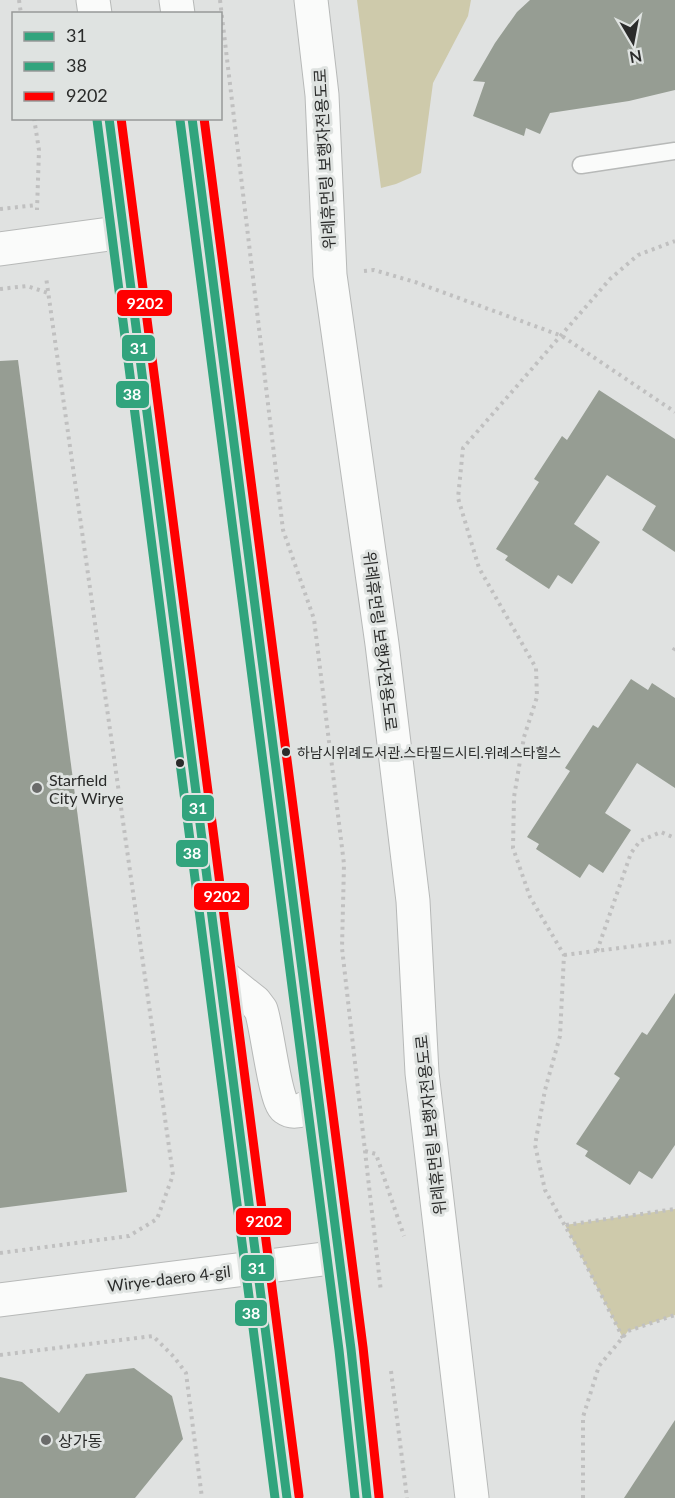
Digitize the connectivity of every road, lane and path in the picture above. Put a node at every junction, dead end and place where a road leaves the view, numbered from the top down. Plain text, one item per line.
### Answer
1 (311, 0) edge
2 (222, 17) edge
3 (34, 120) edge
4 (109, 120) edge
5 (192, 120) edge
6 (675, 151) edge
7 (581, 165) dead end
8 (37, 205) junction
9 (0, 210) edge
10 (37, 217) dead end
11 (124, 232) junction
12 (675, 241) edge
13 (0, 249) edge
14 (330, 275) junction
15 (46, 276) dead end
16 (0, 290) edge
17 (48, 292) junction
18 (562, 336) junction
19 (675, 412) edge
20 (675, 648) edge
21 (675, 652) edge
22 (675, 838) edge
23 (675, 941) edge
24 (597, 951) junction
25 (564, 955) junction
26 (220, 974) junction
27 (318, 1100) junction
28 (365, 1151) junction
29 (675, 1209) edge
30 (565, 1226) junction
31 (443, 1248) junction
32 (0, 1253) edge
33 (339, 1257) junction
34 (257, 1267) junction
35 (382, 1296) dead end
36 (0, 1300) edge
37 (675, 1315) edge
38 (622, 1338) junction
39 (0, 1354) edge
40 (391, 1368) dead end
41 (202, 1498) edge
42 (287, 1498) edge
43 (367, 1498) edge
44 (407, 1498) edge
45 (472, 1498) edge
46 (583, 1498) edge

1 - 14 main road, 위례휴먼링 보행자전용도로
2 - 28 path
3 - 8 path
4 - 11 main road
5 - 27 main road
6 - 7 lane
8 - 9 path
8 - 10 path
11 - 13 main road
11 - 26 main road
12 - 18 path
14 - 18 path
14 - 31 main road, 위례휴먼링 보행자전용도로
15 - 17 path
16 - 17 path
17 - 32 path
18 - 19 path
18 - 25 path
20 - 21 path
22 - 24 path
23 - 24 path
24 - 25 path
25 - 30 path
26 - 27 main road
26 - 34 main road
27 - 33 main road
28 - 31 path
28 - 35 path
29 - 30 path
30 - 38 path
31 - 45 main road, 위례휴먼링 보행자전용도로
33 - 34 main road, Wirye-daero 4-gil
33 - 43 main road
34 - 36 main road, Wirye-daero 4-gil
34 - 42 main road
37 - 38 path
38 - 46 path
39 - 41 path
40 - 44 path

